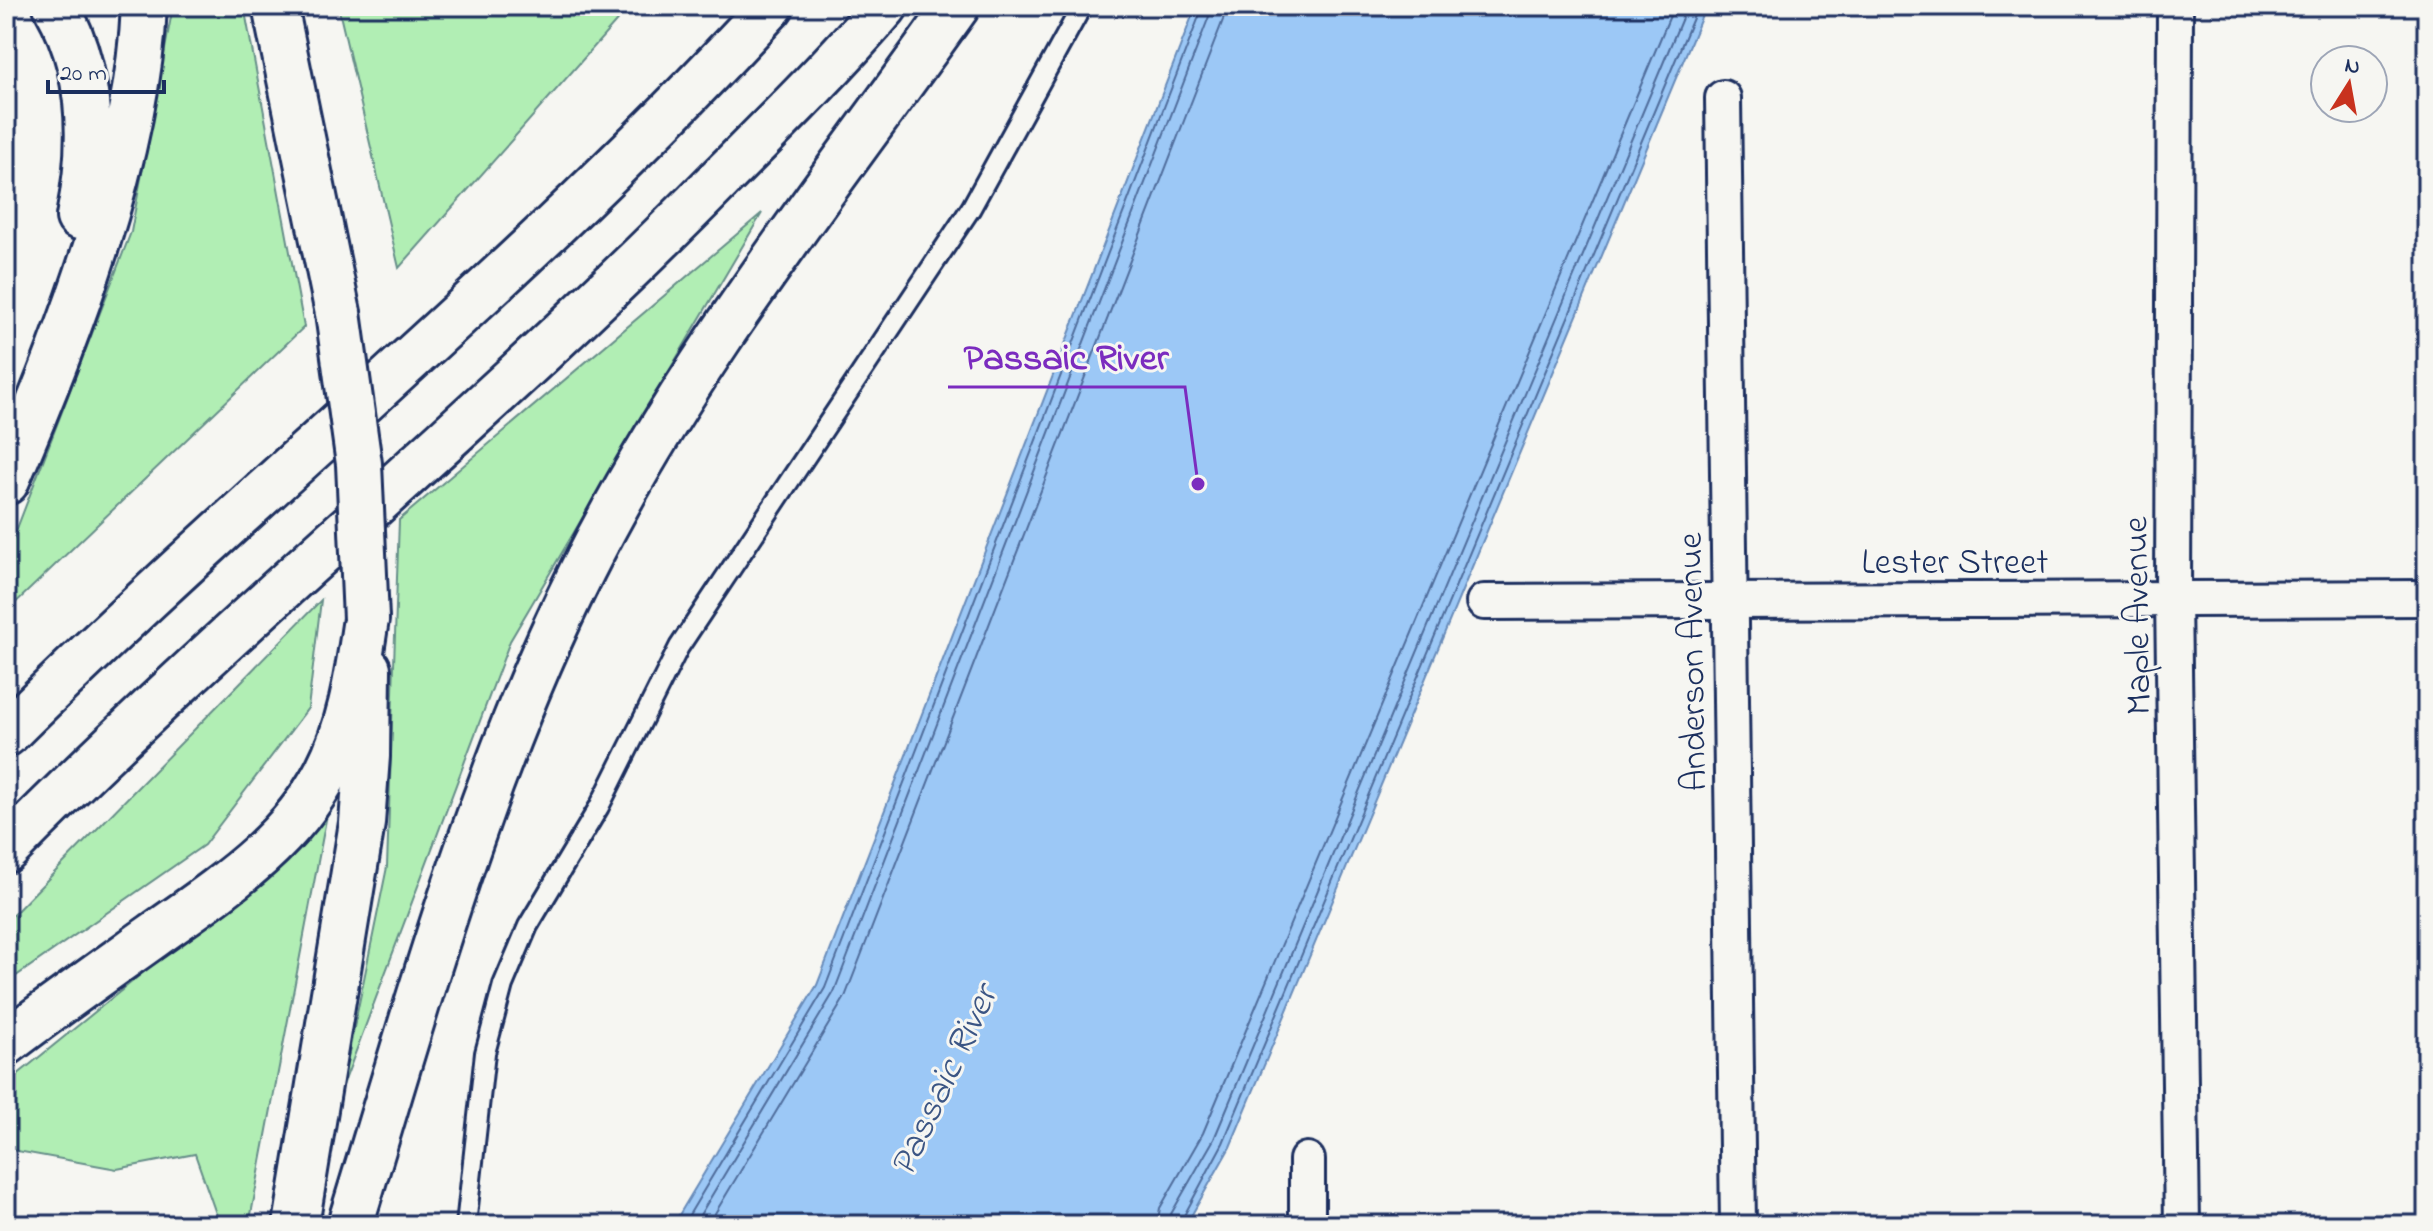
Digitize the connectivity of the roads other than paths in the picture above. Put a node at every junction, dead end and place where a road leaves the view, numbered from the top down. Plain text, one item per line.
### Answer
1 (56, 6) edge
2 (144, 6) edge
3 (275, 6) edge
4 (771, 6) edge
5 (885, 6) edge
6 (957, 6) edge
7 (1082, 6) edge
8 (2175, 6) edge
9 (1723, 98) dead end
10 (6, 481) edge
11 (2427, 598) edge
12 (2173, 599) junction
13 (1730, 601) junction
14 (1484, 602) dead end
15 (366, 619) junction
16 (6, 734) edge
17 (6, 850) edge
18 (6, 1043) edge
19 (1307, 1160) dead end
20 (296, 1225) edge
21 (350, 1225) edge
22 (466, 1225) edge
23 (1307, 1225) edge
24 (1738, 1225) edge
25 (2182, 1225) edge

1 - 10 main road
2 - 10 main road
3 - 15 main road, bridge
4 - 16 main road
5 - 17 main road
6 - 21 main road
7 - 22 lane
8 - 12 street, Maple Avenue
9 - 13 street, Anderson Avenue
11 - 12 street, Lester Street
12 - 13 street, Lester Street
12 - 25 street, Maple Avenue
13 - 14 street, Lester Street
13 - 24 street, Anderson Avenue
15 - 18 main road
15 - 20 main road
19 - 23 street

